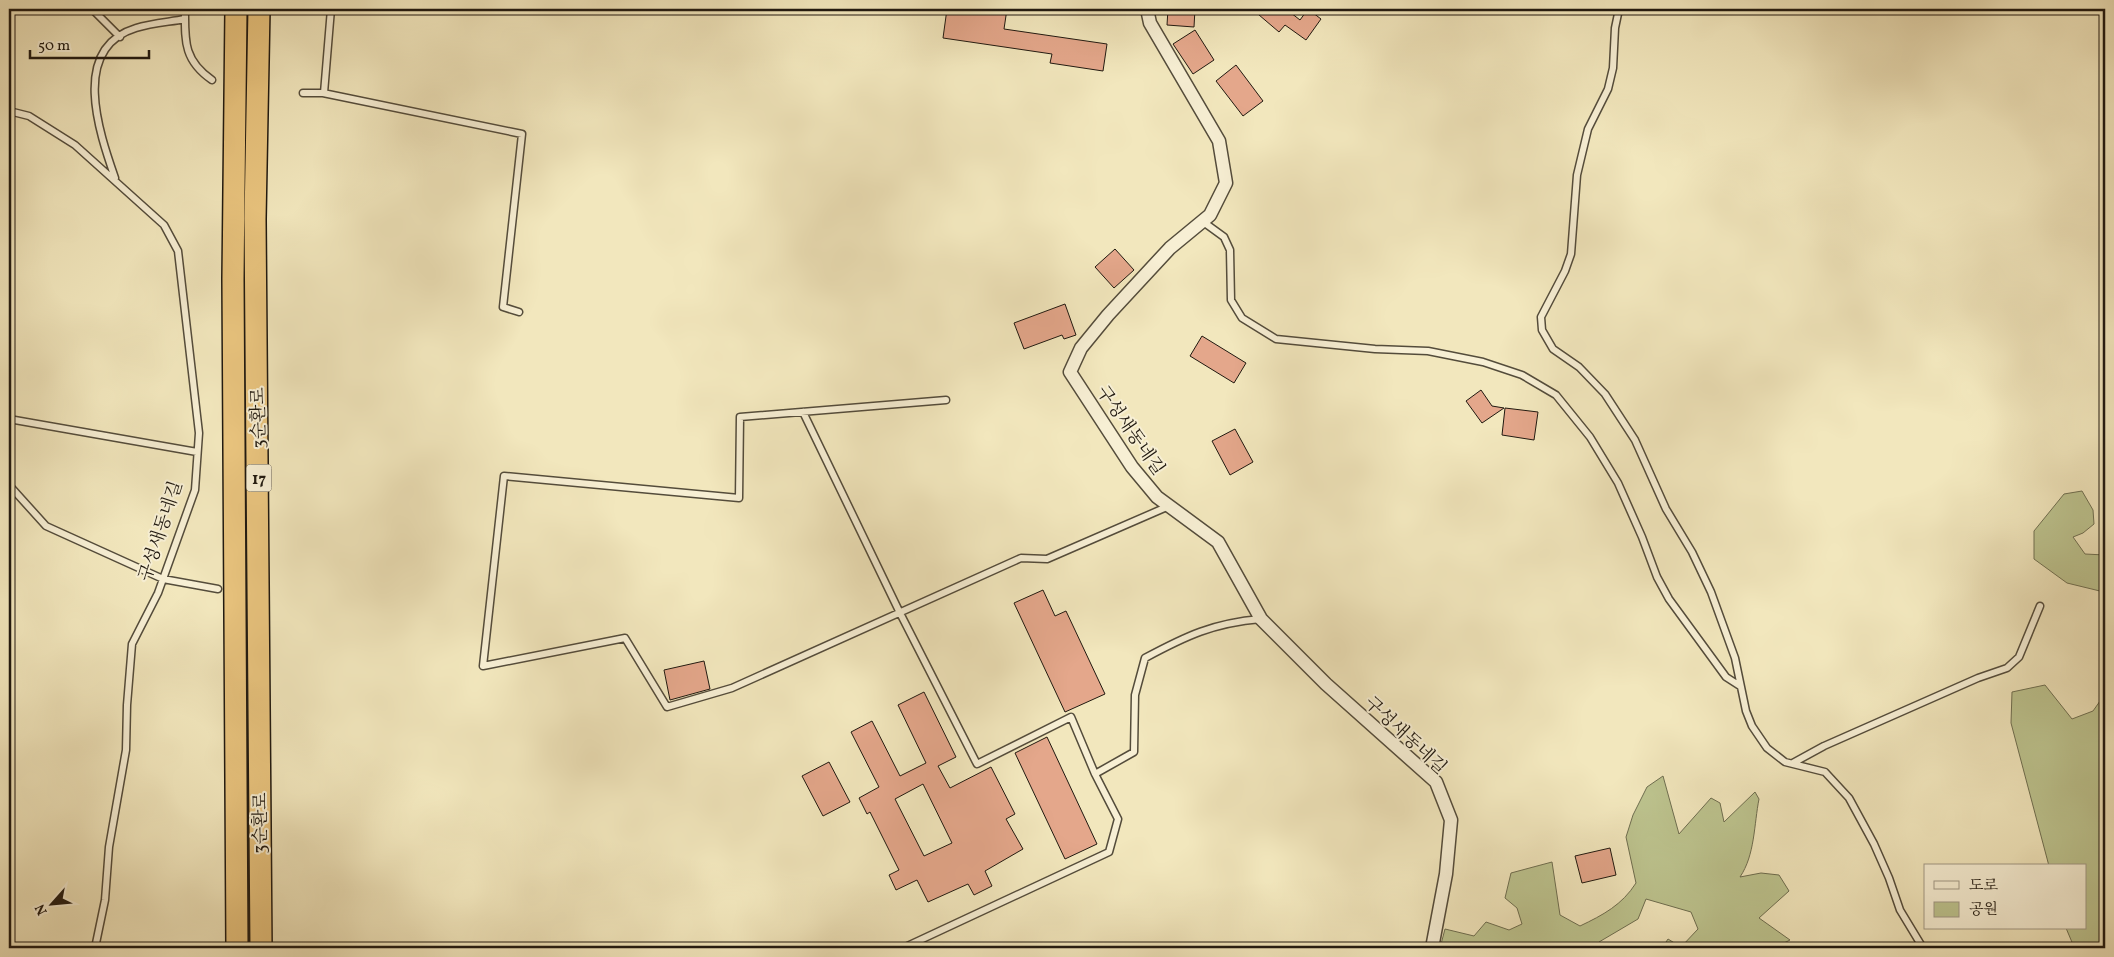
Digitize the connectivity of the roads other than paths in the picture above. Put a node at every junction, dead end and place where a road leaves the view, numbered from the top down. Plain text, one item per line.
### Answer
1 (92, 9) edge
2 (185, 9) edge
3 (236, 9) edge
4 (258, 9) edge
5 (332, 9) edge
6 (1147, 9) edge
7 (1619, 9) edge
8 (185, 19) junction
9 (120, 37) junction
10 (212, 80) dead end
11 (303, 93) dead end
12 (323, 94) junction
13 (9, 111) edge
14 (116, 180) junction
15 (1202, 221) junction
16 (519, 312) dead end
17 (946, 400) dead end
18 (803, 412) junction
19 (9, 419) edge
20 (197, 452) junction
21 (9, 485) edge
22 (1169, 506) junction
23 (163, 579) junction
24 (218, 589) dead end
25 (2040, 606) dead end
26 (900, 613) junction
27 (1261, 619) junction
28 (1740, 686) junction
29 (1793, 763) junction
30 (1095, 774) junction
31 (95, 948) edge
32 (237, 948) edge
33 (261, 948) edge
34 (903, 948) edge
35 (1432, 948) edge
36 (1923, 948) edge

1 - 9 lane
2 - 8 lane
3 - 32 highway, 3순환로 / 17
4 - 33 highway, 3순환로 / 17
5 - 12 lane
6 - 15 street, 구성새동네길
7 - 28 lane
8 - 9 lane
8 - 10 lane
9 - 14 lane
11 - 12 lane
12 - 16 lane
13 - 14 lane, 구성새동네길
14 - 20 lane, 구성새동네길
15 - 22 street, 구성새동네길
15 - 28 lane
17 - 18 lane
18 - 26 lane
18 - 26 lane
19 - 20 lane
20 - 23 lane, 구성새동네길
21 - 23 lane
22 - 26 lane
22 - 27 street, 구성새동네길
23 - 24 lane
23 - 31 lane, 구성새동네길
25 - 29 lane
26 - 30 lane
27 - 30 lane
27 - 35 street, 구성새동네길
28 - 29 lane
29 - 36 lane
30 - 34 lane

